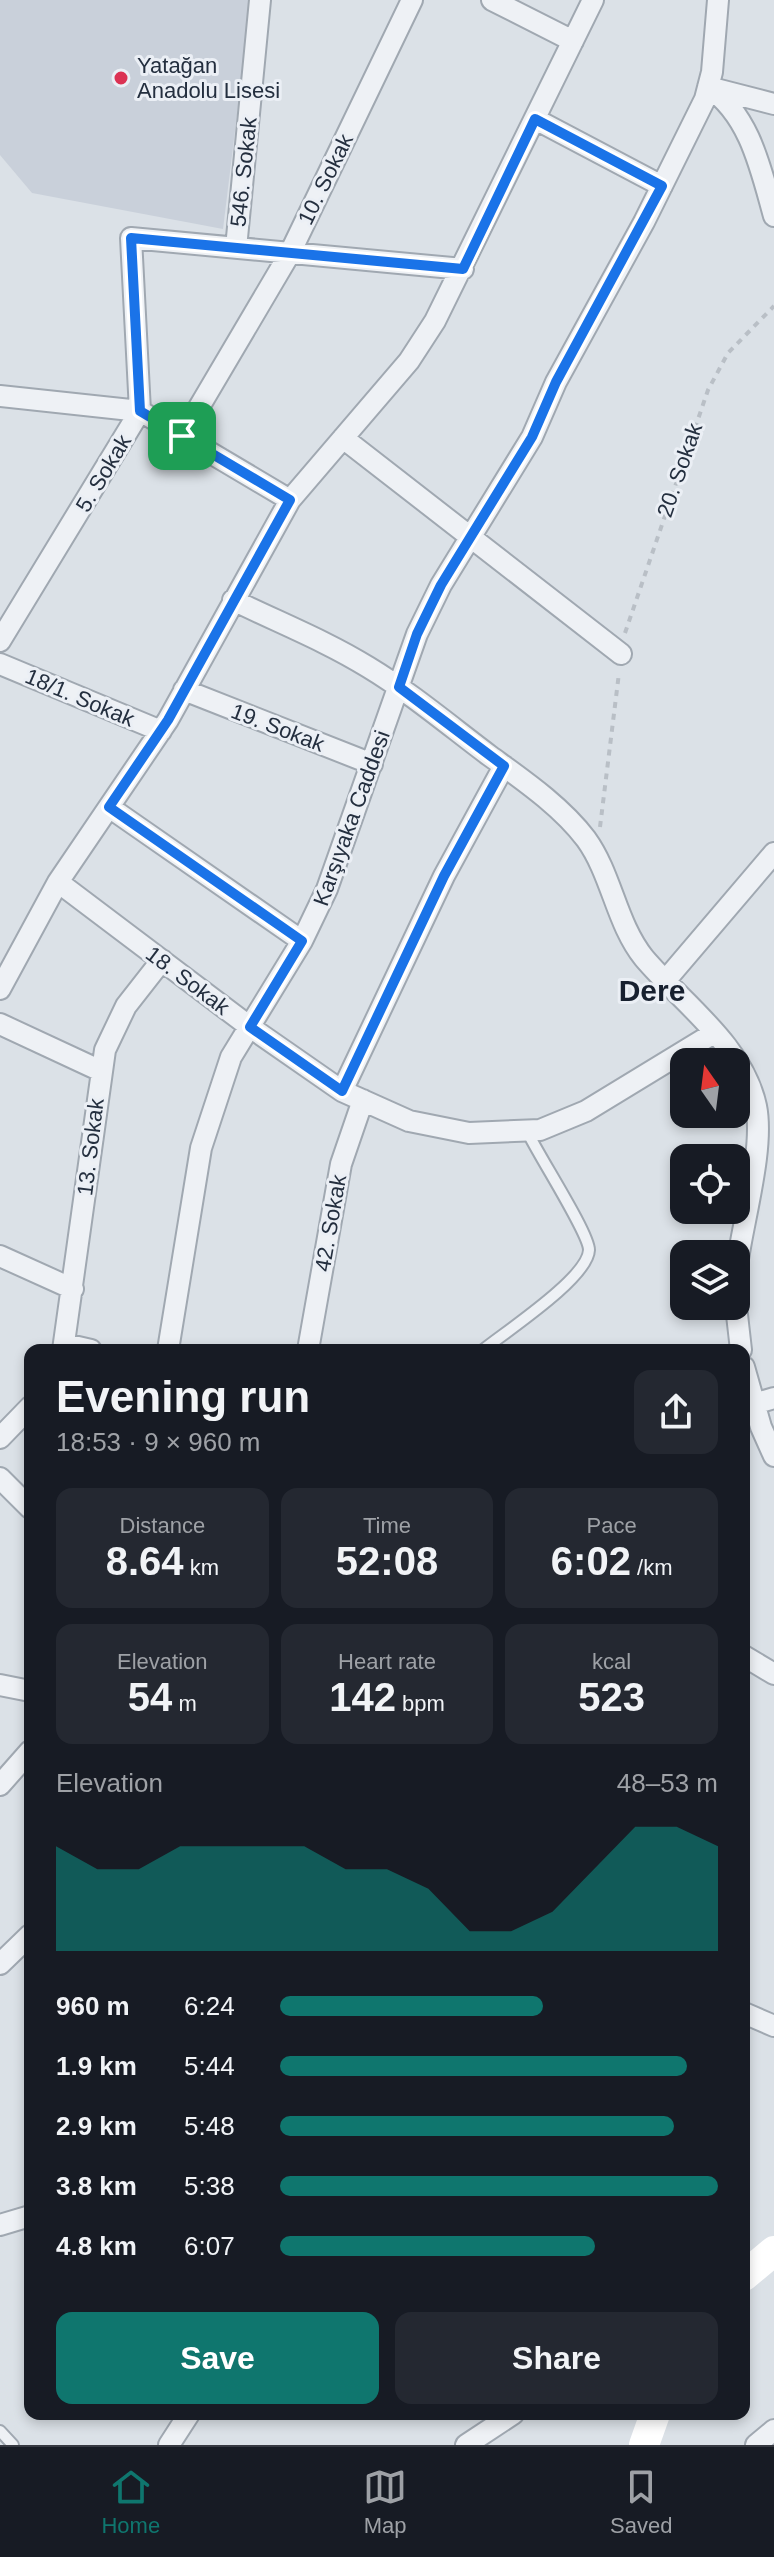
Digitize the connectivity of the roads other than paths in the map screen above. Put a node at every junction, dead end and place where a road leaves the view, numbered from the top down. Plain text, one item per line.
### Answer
1 (260, 0) edge
2 (412, 0) edge
3 (492, 0) edge
4 (593, 0) edge
5 (718, 0) edge
6 (573, 41) junction
7 (708, 87) junction
8 (774, 104) edge
9 (535, 119) junction
10 (662, 186) junction
11 (774, 216) edge
12 (236, 248) junction
13 (290, 253) junction
14 (463, 269) junction
15 (0, 396) edge
16 (140, 411) junction
17 (182, 436) junction
18 (343, 438) junction
19 (290, 500) junction
20 (471, 535) junction
21 (233, 600) junction
22 (0, 641) edge
23 (621, 654) road end
24 (0, 664) edge
25 (399, 687) junction
26 (184, 690) junction
27 (161, 731) junction
28 (372, 764) junction
29 (504, 766) junction
30 (109, 807) junction
31 (774, 853) edge
32 (58, 882) junction
33 (302, 941) junction
34 (162, 960) junction
35 (665, 981) junction
36 (0, 989) edge
37 (0, 1024) edge
38 (250, 1027) junction
39 (714, 1033) junction
40 (101, 1071) junction
41 (342, 1091) junction
42 (363, 1100) junction
43 (765, 1113) edge
44 (527, 1131) junction
45 (742, 1240) edge
46 (0, 1256) edge
47 (73, 1289) junction
48 (738, 1320) edge
49 (64, 1344) edge
50 (169, 1344) edge
51 (309, 1344) edge
52 (490, 1344) edge
53 (740, 1344) edge
54 (750, 1389) edge
55 (774, 1398) edge
56 (754, 1404) junction
57 (24, 1420) edge
58 (0, 1438) edge
59 (774, 1456) edge
60 (0, 1478) edge
61 (24, 1502) edge
62 (750, 1660) edge
63 (774, 1674) edge
64 (0, 1685) edge
65 (24, 1690) edge
66 (24, 1758) edge
67 (0, 1785) edge
68 (24, 1941) edge
69 (0, 1964) edge
70 (750, 2016) edge
71 (774, 2026) edge
72 (24, 2217) edge
73 (1, 2223) edge
74 (774, 2251) edge
75 (750, 2271) edge
76 (185, 2420) edge
77 (504, 2420) edge
78 (653, 2420) edge
79 (774, 2430) edge
80 (0, 2431) edge
81 (13, 2445) edge
82 (169, 2445) edge
83 (466, 2445) edge
84 (644, 2445) edge
85 (756, 2445) edge

1 - 12 street, 546. Sokak
2 - 13 street, 10. Sokak
3 - 6 street
4 - 6 street
5 - 7 street, Karşıyaka Caddesi
6 - 9 street
7 - 8 street
7 - 10 street, Karşıyaka Caddesi
7 - 11 street
9 - 10 street
9 - 14 street
10 - 20 street, Karşıyaka Caddesi
12 - 13 street
12 - 16 street, 5. Sokak
13 - 14 street
13 - 17 street, 10. Sokak
14 - 18 street
15 - 16 street
16 - 17 street
16 - 22 street, 5. Sokak
17 - 19 street
18 - 19 street
18 - 20 street
19 - 21 street
20 - 23 street
20 - 25 street, Karşıyaka Caddesi
21 - 25 street
21 - 26 street
24 - 27 street, 18/1. Sokak
25 - 28 street, Karşıyaka Caddesi
25 - 29 street
26 - 27 street
26 - 28 street, 19. Sokak
27 - 30 street
28 - 33 street, Karşıyaka Caddesi
29 - 35 street
29 - 41 street
30 - 32 street
30 - 33 street
31 - 35 street
32 - 34 street, 18. Sokak
32 - 36 street
33 - 38 street, Karşıyaka Caddesi
34 - 38 street, 18. Sokak
34 - 40 street, 13. Sokak
35 - 39 street
37 - 40 street
38 - 41 street, 18. Sokak
38 - 50 street, Karşıyaka Caddesi
39 - 43 street
39 - 44 street, 18. Sokak
40 - 47 street, 13. Sokak
41 - 42 street, 18. Sokak
42 - 44 street, 18. Sokak
42 - 51 street, 42. Sokak
43 - 45 street
44 - 52 lane
46 - 47 street
47 - 49 street, 13. Sokak
48 - 53 street
54 - 56 street
55 - 56 street
56 - 59 street
57 - 58 street
60 - 61 street
62 - 63 street
64 - 65 street
66 - 67 street
68 - 69 street
70 - 71 street
72 - 73 street
74 - 75 street
76 - 82 street
77 - 83 street
78 - 84 street
79 - 85 street
80 - 81 lane

